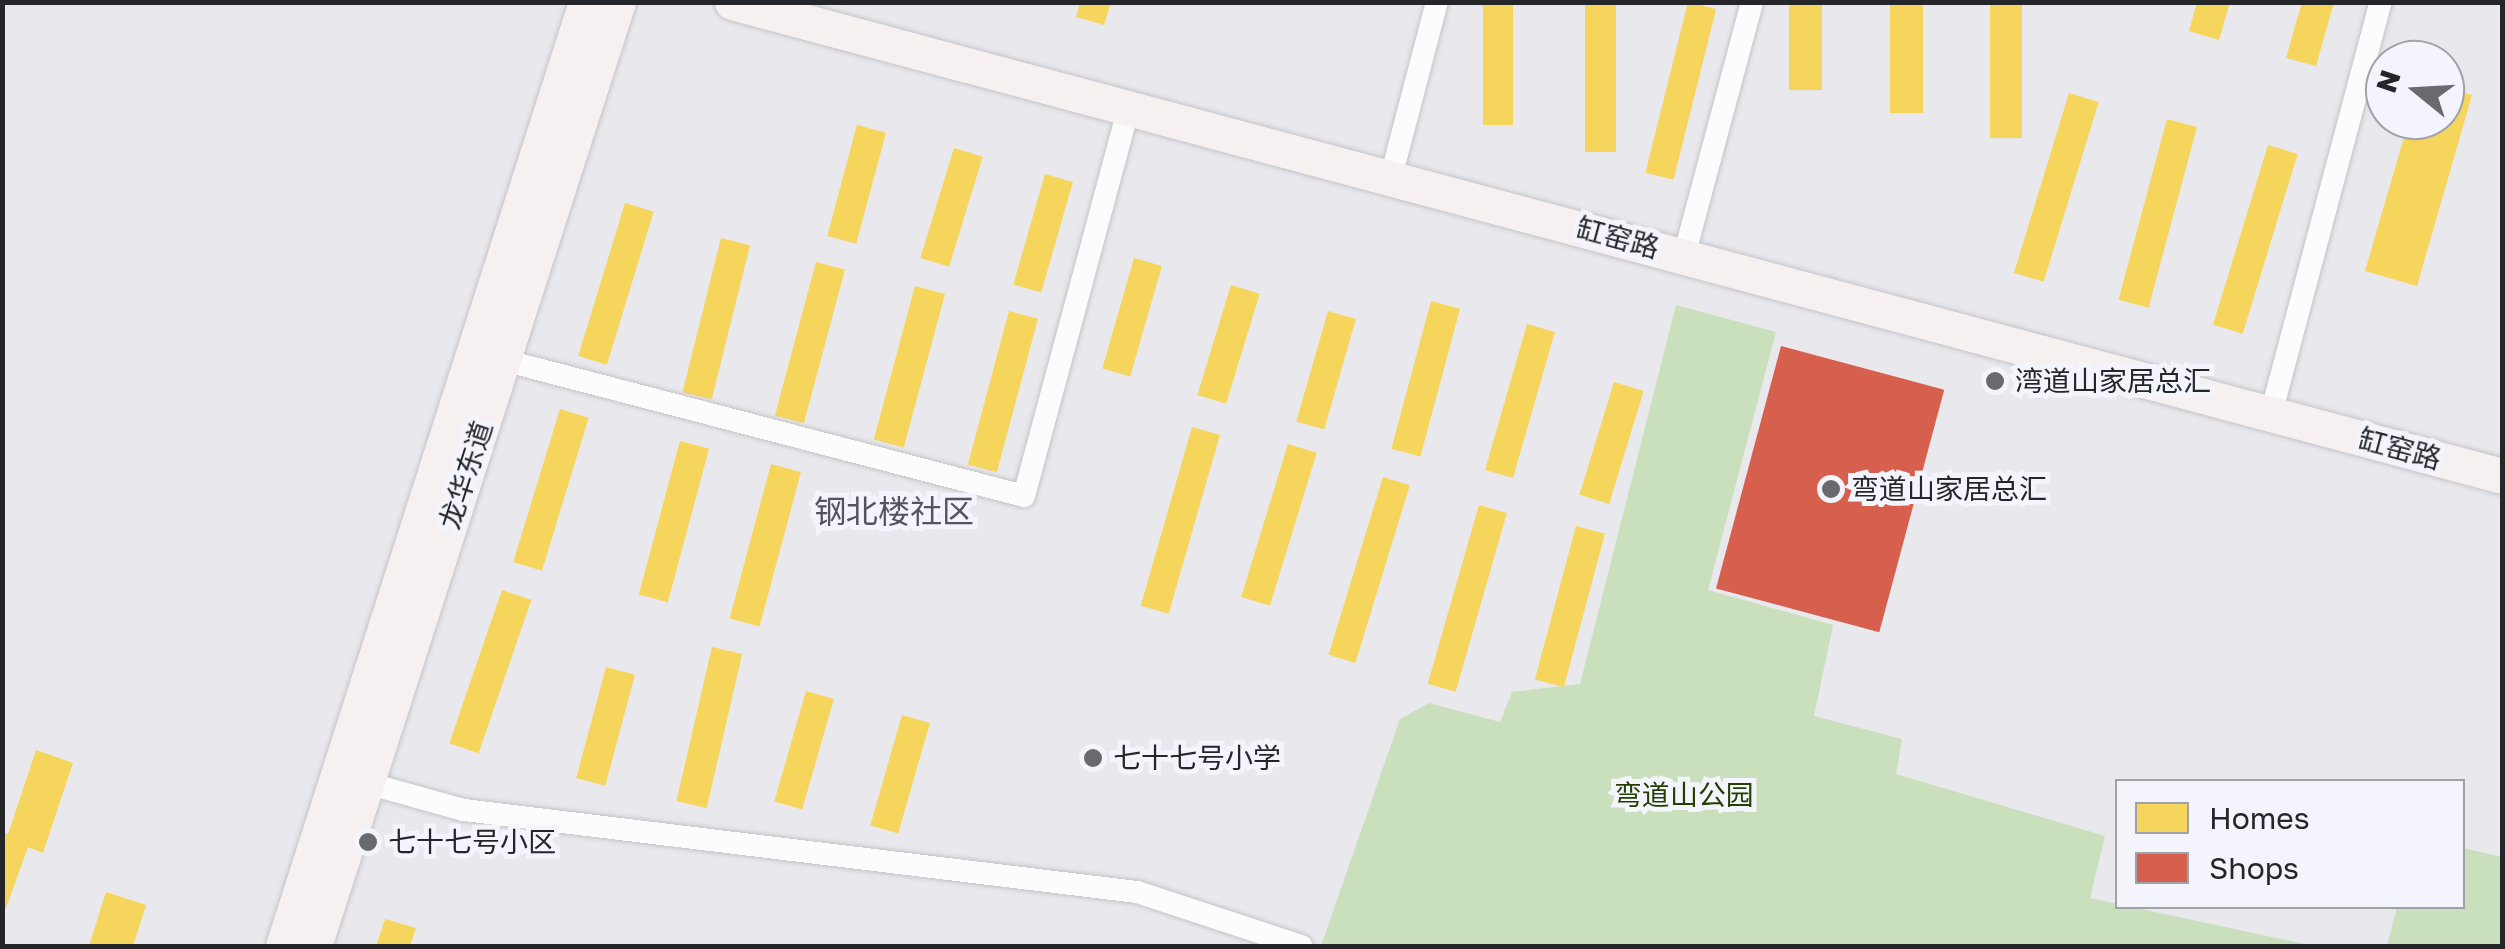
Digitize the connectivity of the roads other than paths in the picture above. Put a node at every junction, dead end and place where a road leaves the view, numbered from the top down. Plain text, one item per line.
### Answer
1 (586, 2) edge
2 (618, 2) edge
3 (732, 2) edge
4 (1438, 2) edge
5 (1752, 2) edge
6 (2381, 2) edge
7 (1129, 108) junction
8 (1391, 177) junction
9 (1684, 256) junction
10 (503, 360) junction
11 (2271, 414) junction
12 (2502, 476) edge
13 (367, 783) junction
14 (282, 946) edge
15 (314, 946) edge
16 (1300, 946) edge

1 - 14 main road, 龙华东道
2 - 10 main road, 龙华东道
3 - 7 main road, 缸窑路
4 - 8 street
5 - 9 street
6 - 11 street
7 - 8 main road, 缸窑路
7 - 10 street
8 - 9 main road, 缸窑路
9 - 11 main road, 缸窑路
10 - 13 main road, 龙华东道
11 - 12 main road, 缸窑路
13 - 15 main road, 龙华东道
13 - 16 street

